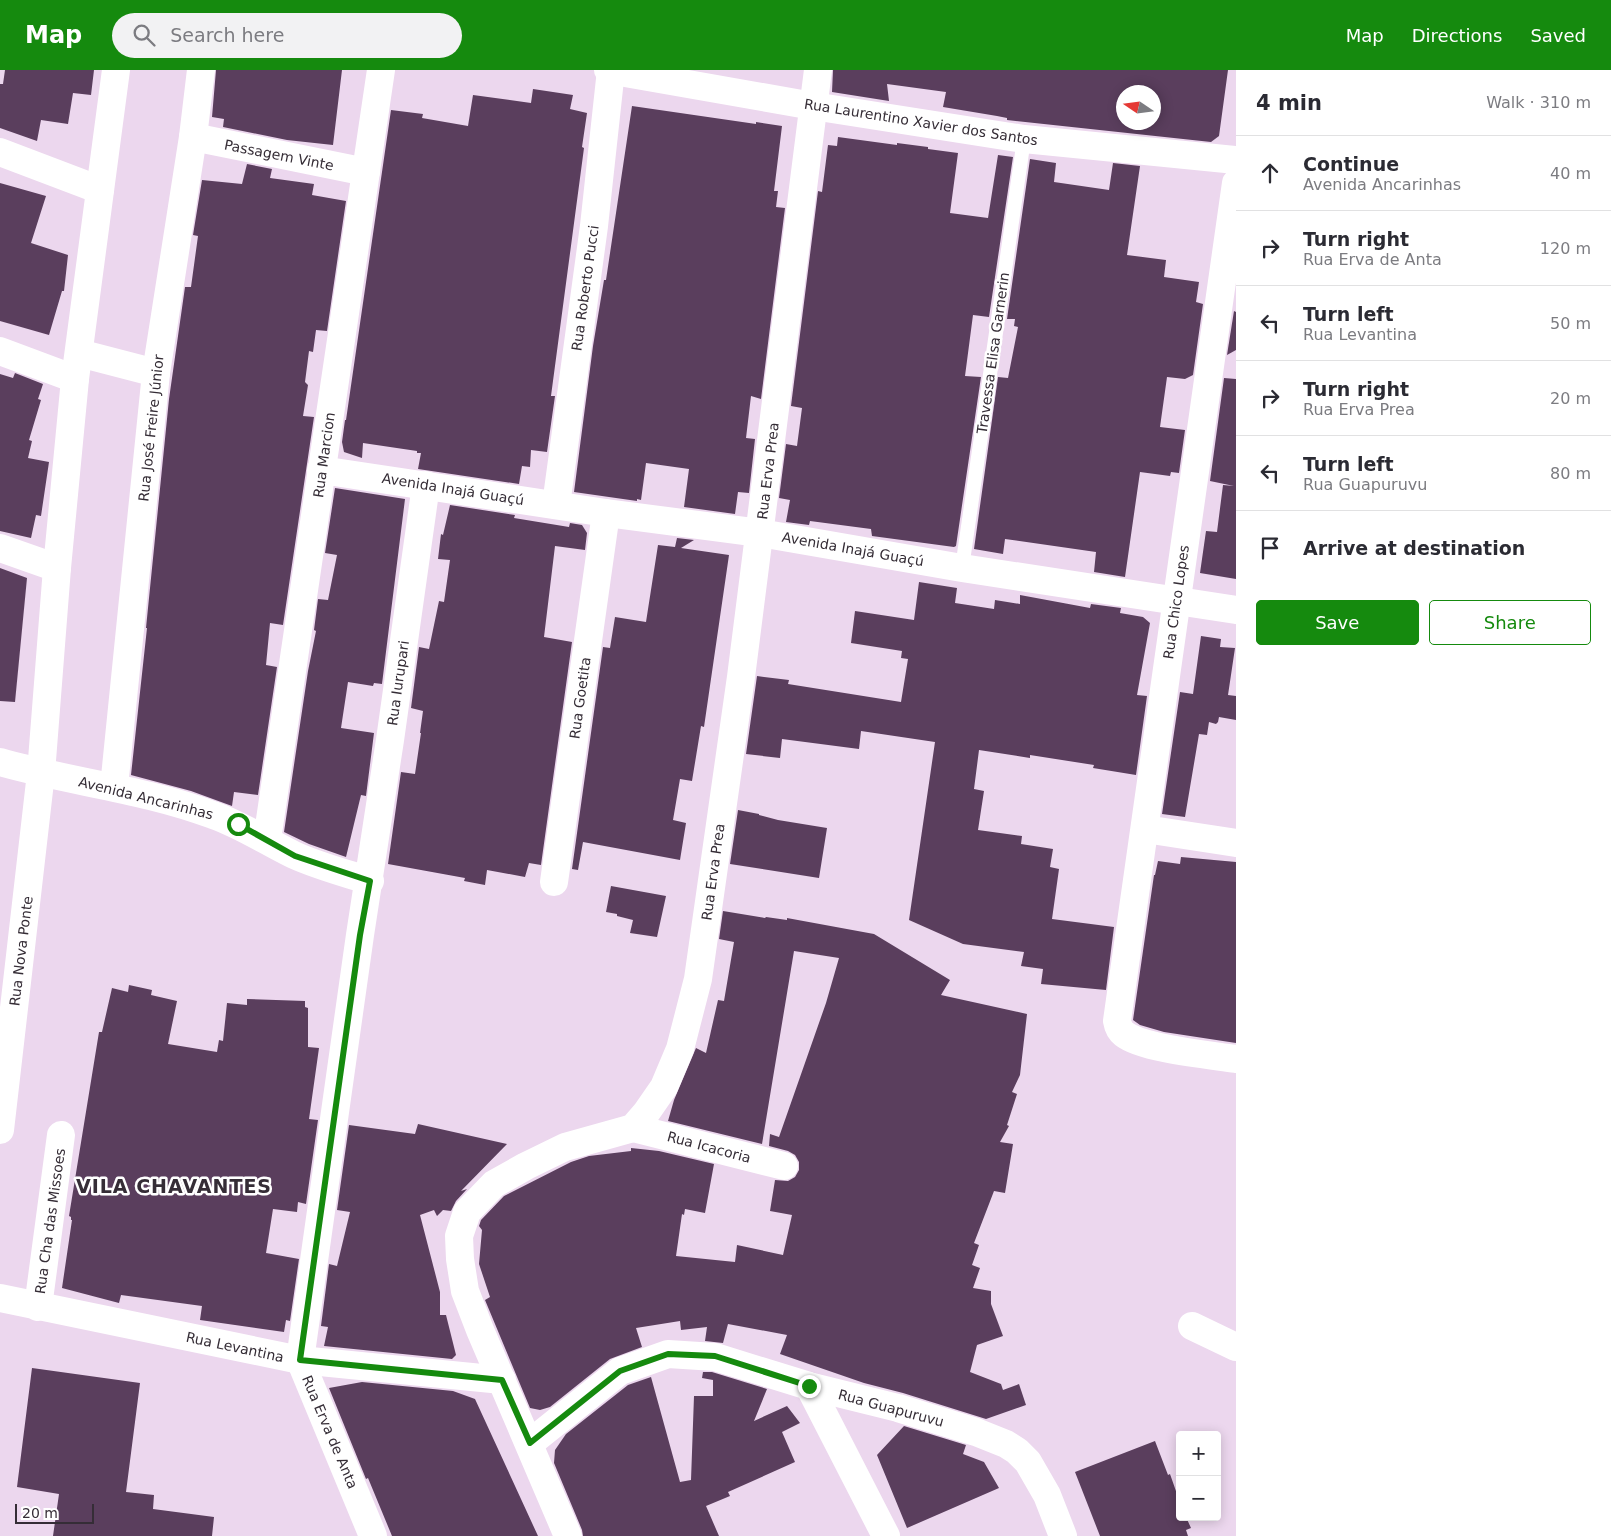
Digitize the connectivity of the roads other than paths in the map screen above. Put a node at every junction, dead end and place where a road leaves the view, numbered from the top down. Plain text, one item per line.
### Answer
1 (116, 70) edge
2 (201, 70) edge
3 (381, 70) edge
4 (610, 70) edge
5 (818, 70) edge
6 (813, 106) junction
7 (193, 138) junction
8 (1024, 139) junction
9 (0, 152) edge
10 (1236, 160) edge
11 (366, 172) junction
12 (1236, 183) edge
13 (100, 190) junction
14 (0, 351) edge
15 (77, 366) junction
16 (156, 373) junction
17 (321, 470) junction
18 (426, 484) junction
19 (556, 505) junction
20 (606, 513) junction
21 (760, 533) junction
22 (0, 548) edge
23 (57, 568) junction
24 (962, 568) junction
25 (1175, 601) junction
26 (1236, 610) edge
27 (0, 762) edge
28 (41, 773) junction
29 (114, 787) junction
30 (1145, 828) junction
31 (267, 840) junction
32 (1236, 843) edge
33 (370, 881) junction
34 (554, 882) dead end
35 (1236, 1059) edge
36 (633, 1128) junction
37 (0, 1130) edge
38 (62, 1135) dead end
39 (784, 1166) dead end
40 (0, 1298) edge
41 (38, 1306) junction
42 (1192, 1326) dead end
43 (1236, 1347) edge
44 (300, 1360) junction
45 (502, 1380) junction
46 (809, 1386) junction
47 (530, 1443) junction
48 (373, 1536) edge
49 (568, 1536) edge
50 (886, 1536) edge
51 (1063, 1536) edge

1 - 13 street
2 - 7 street, Rua José Freire Júnior
3 - 11 street, Rua Marcion
4 - 6 street, Rua Laurentino Xavier dos Santos
4 - 19 street, Rua Roberto Pucci
5 - 6 street, Rua Erva Prea
6 - 8 street, Rua Laurentino Xavier dos Santos
6 - 21 street, Rua Erva Prea
7 - 11 street, Passagem Vinte
7 - 16 street, Rua José Freire Júnior
8 - 10 street, Rua Laurentino Xavier dos Santos
8 - 24 lane, Travessa Elisa Garnerin
9 - 13 street
11 - 17 street, Rua Marcion
12 - 25 street, Rua Chico Lopes
13 - 15 street
14 - 15 street
15 - 16 street
15 - 23 street
16 - 29 street, Rua José Freire Júnior
17 - 18 street, Avenida Inajá Guaçú
17 - 31 street, Rua Marcion
18 - 19 street, Avenida Inajá Guaçú
18 - 33 street, Rua Iurupari
19 - 20 street, Avenida Inajá Guaçú
20 - 21 street, Avenida Inajá Guaçú
20 - 34 street, Rua Goetita
21 - 24 street, Avenida Inajá Guaçú
21 - 36 street, Rua Erva Prea
22 - 23 street
23 - 28 street
24 - 25 street, Avenida Inajá Guaçú
25 - 26 street, Avenida Inajá Guaçú
25 - 30 street, Rua Chico Lopes
27 - 28 street, Avenida Ancarinhas
28 - 29 street, Avenida Ancarinhas
28 - 37 street, Rua Nova Ponte
29 - 31 street, Avenida Ancarinhas
30 - 32 street
30 - 35 street, Rua Chico Lopes
31 - 33 street, Avenida Ancarinhas
33 - 44 street, Rua Erva de Anta
36 - 39 street, Rua Icacoria
36 - 45 street
38 - 41 street, Rua Cha das Missoes
40 - 41 street, Rua Levantina
41 - 44 street, Rua Levantina
42 - 43 street
44 - 45 street, Rua Levantina
44 - 48 street, Rua Erva de Anta
45 - 47 street
46 - 47 street, Rua Guapuruvu
46 - 50 street
46 - 51 street, Rua Guapuruvu
47 - 49 street

